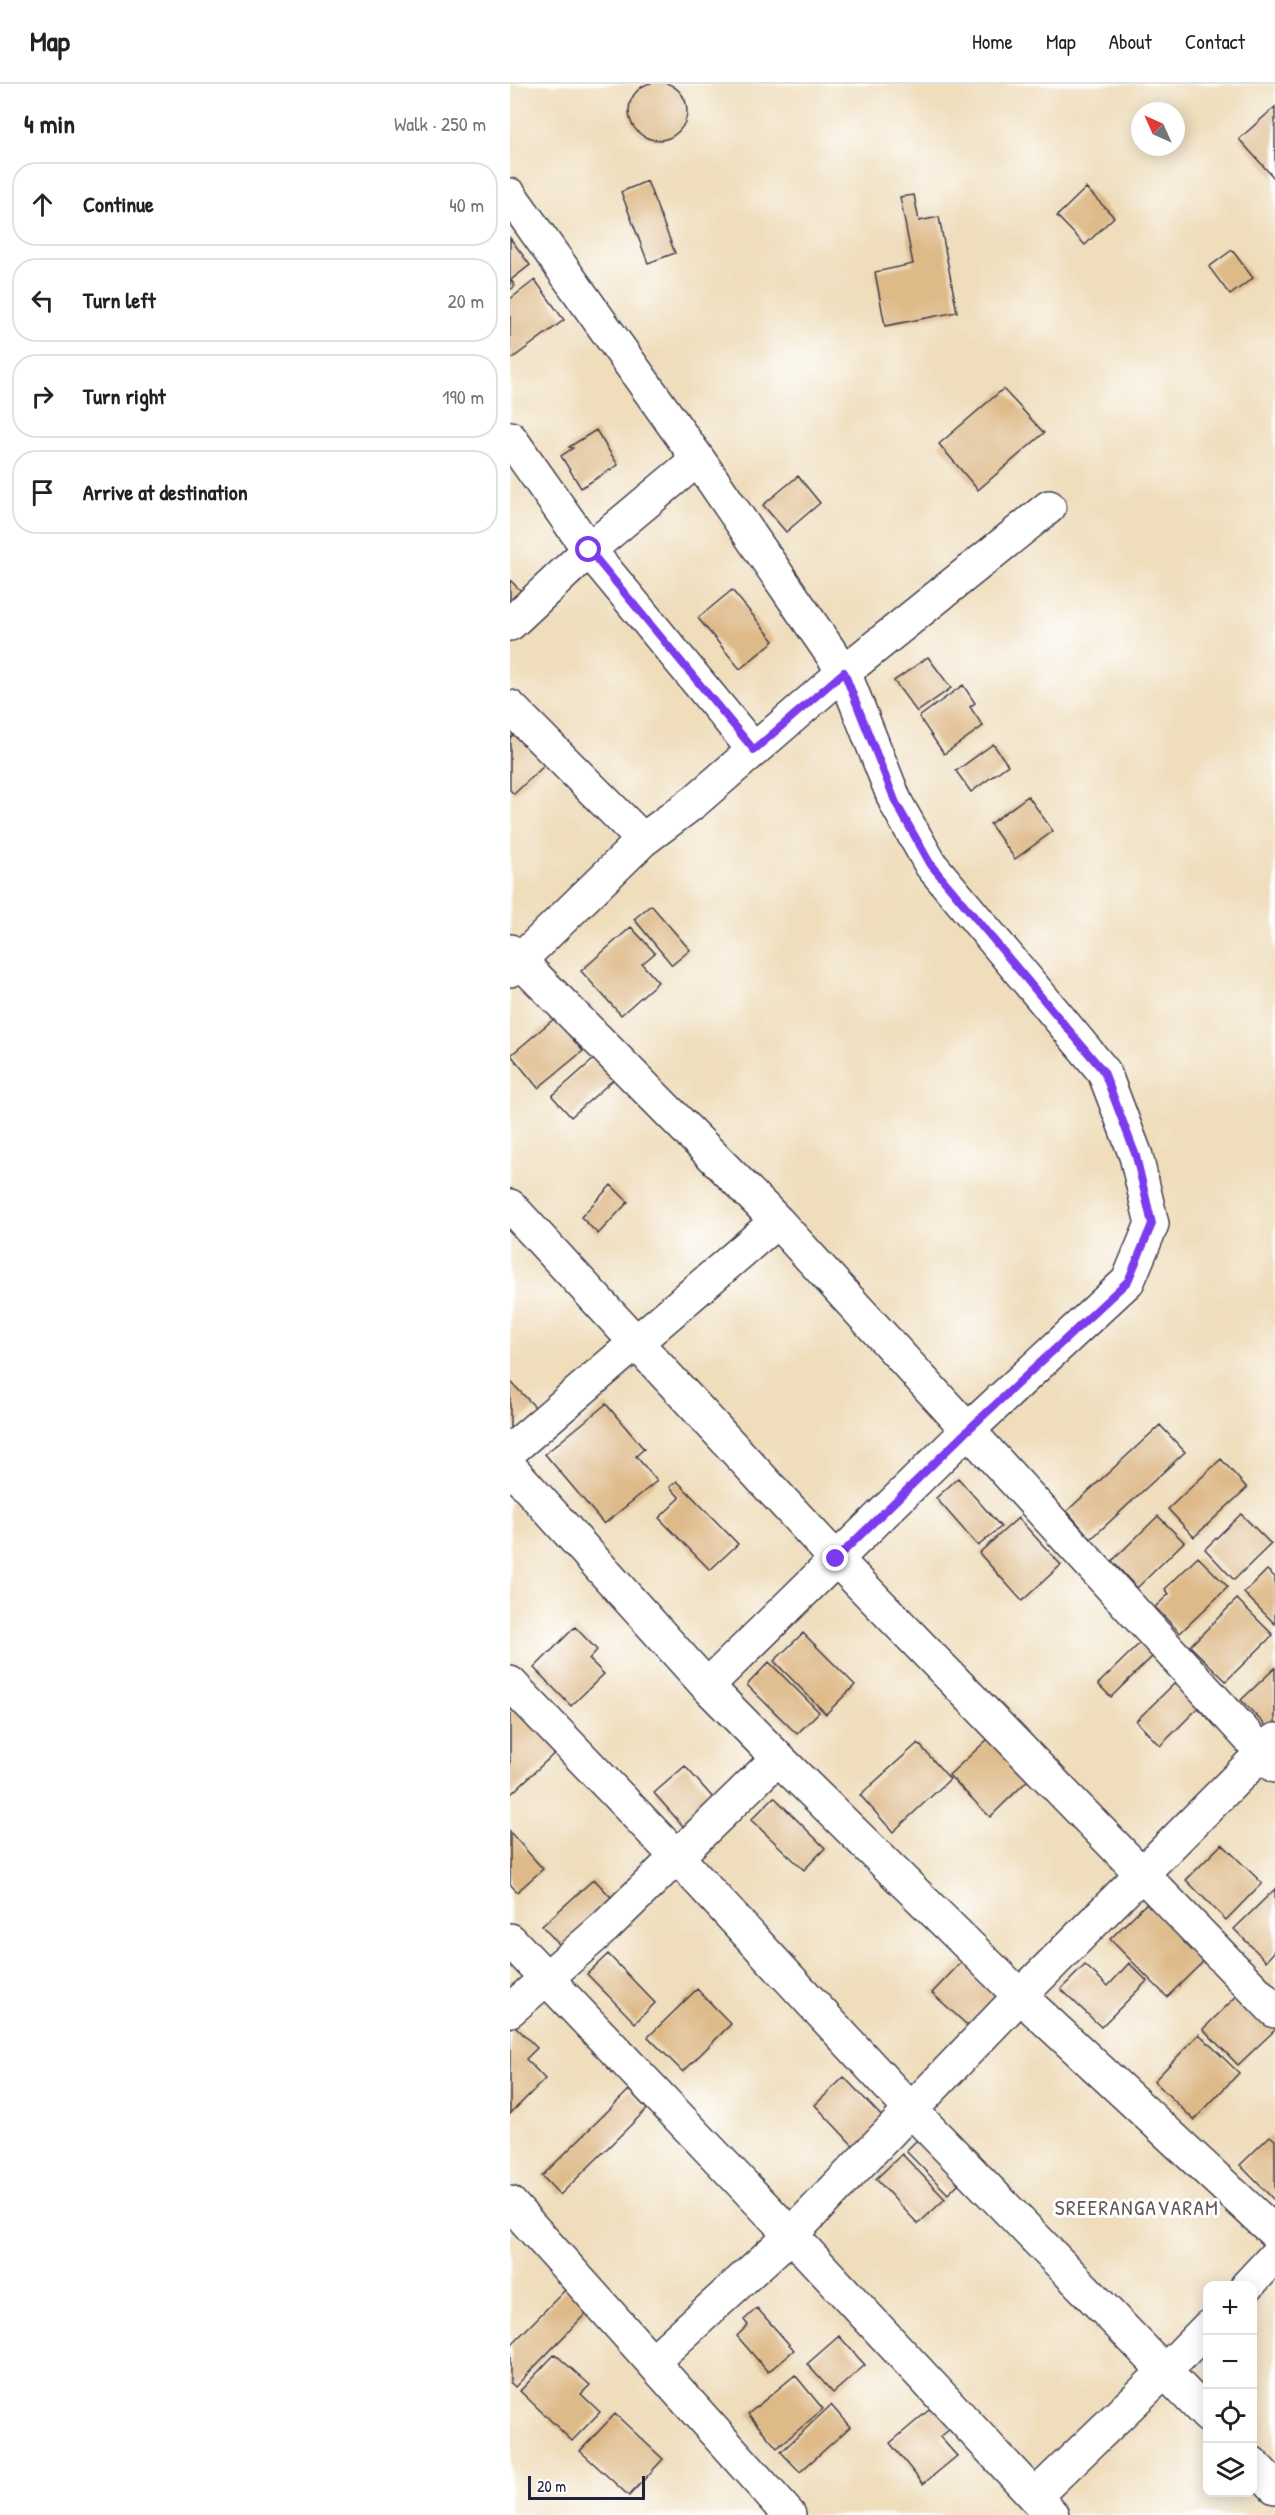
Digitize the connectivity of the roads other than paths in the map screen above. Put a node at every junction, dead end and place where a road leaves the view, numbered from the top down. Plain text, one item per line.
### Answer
1 (510, 195) edge
2 (510, 438) edge
3 (698, 459) junction
4 (1049, 507) dead end
5 (589, 550) junction
6 (510, 624) edge
7 (844, 672) junction
8 (510, 707) edge
9 (754, 750) junction
10 (643, 840) junction
11 (513, 961) edge
12 (510, 1206) edge
13 (777, 1221) junction
14 (636, 1342) junction
15 (968, 1430) junction
16 (510, 1451) edge
17 (510, 1467) edge
18 (836, 1559) junction
19 (510, 1683) edge
20 (707, 1686) junction
21 (1271, 1752) edge
22 (778, 1758) junction
23 (677, 1857) junction
24 (1141, 1874) junction
25 (510, 1940) edge
26 (546, 1979) junction
27 (1020, 1996) junction
28 (510, 2010) edge
29 (1275, 2011) edge
30 (911, 2110) junction
31 (510, 2203) edge
32 (1275, 2233) edge
33 (791, 2235) junction
34 (1275, 2256) edge
35 (1252, 2281) edge
36 (1203, 2332) edge
37 (652, 2362) junction
38 (1165, 2371) junction
39 (1203, 2411) edge
40 (1257, 2468) edge
41 (1275, 2487) edge
42 (1044, 2506) edge
43 (789, 2515) edge

1 - 3 street
2 - 5 street
3 - 5 street
3 - 7 street
4 - 7 street
5 - 6 street
5 - 9 street
7 - 9 street
7 - 15 street
8 - 10 street
9 - 10 street
10 - 11 street
11 - 13 street
12 - 14 street
13 - 14 street
13 - 15 street
14 - 16 street
14 - 18 street
15 - 18 street
15 - 21 street
17 - 20 street
18 - 20 street
18 - 24 street
19 - 23 street
20 - 22 street
21 - 24 street
22 - 23 street
22 - 27 street
23 - 26 street
23 - 30 street
24 - 27 street
24 - 29 street
25 - 26 street
26 - 28 street
26 - 33 street
27 - 30 street
27 - 32 street
30 - 33 street
30 - 38 street
31 - 37 street
33 - 37 street
33 - 42 street
34 - 35 street
36 - 38 street
37 - 43 street
38 - 39 street
38 - 42 street
40 - 41 street

